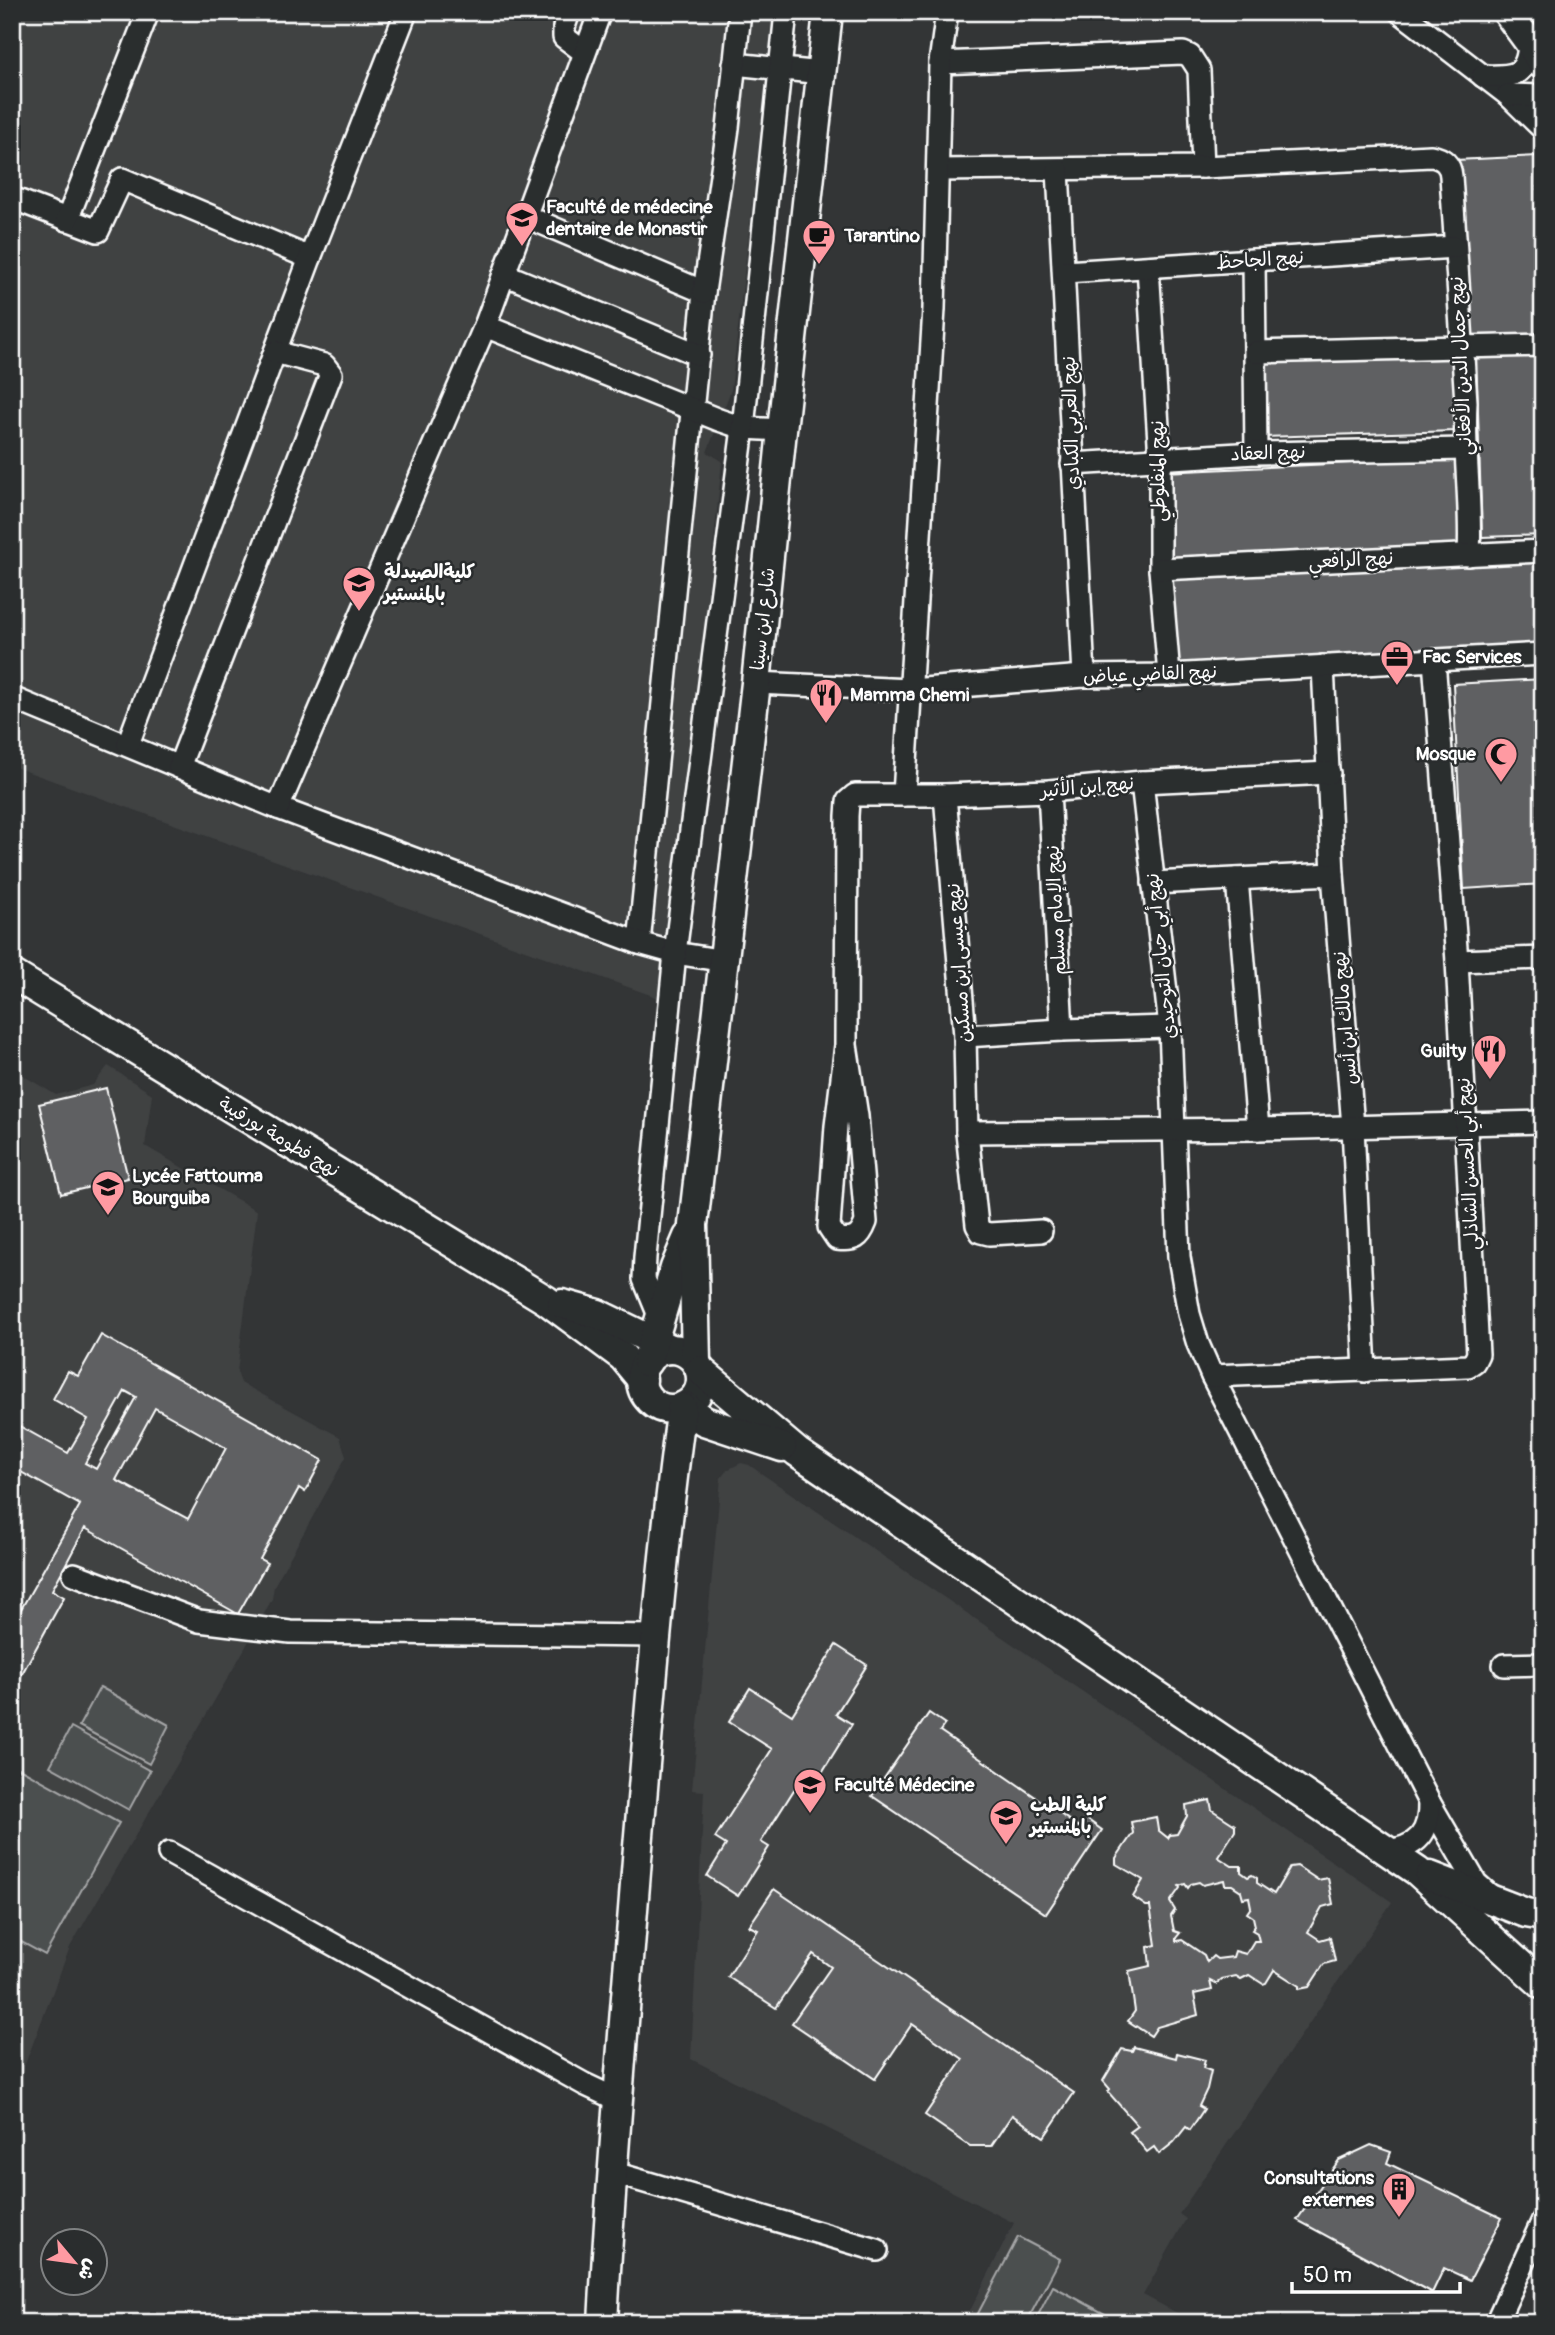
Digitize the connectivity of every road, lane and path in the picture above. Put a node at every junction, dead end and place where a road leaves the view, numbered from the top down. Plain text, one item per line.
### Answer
1 (148, 12) edge
2 (407, 12) edge
3 (569, 12) edge
4 (600, 12) edge
5 (740, 12) edge
6 (786, 12) edge
7 (828, 12) edge
8 (947, 12) edge
9 (1400, 12) edge
10 (1507, 12) edge
11 (584, 52) junction
12 (1536, 53) edge
13 (940, 63) junction
14 (734, 64) junction
15 (780, 69) junction
16 (822, 73) junction
17 (1483, 76) junction
18 (1508, 95) junction
19 (1543, 96) edge
20 (1543, 128) edge
21 (1203, 167) junction
22 (939, 170) junction
23 (1058, 170) junction
24 (12, 198) edge
25 (524, 216) junction
26 (67, 220) junction
27 (1455, 247) junction
28 (310, 258) junction
29 (1254, 260) junction
30 (1148, 267) junction
31 (1065, 272) junction
32 (504, 274) junction
33 (704, 292) junction
34 (485, 326) junction
35 (1543, 345) edge
36 (1461, 348) junction
37 (275, 352) junction
38 (1256, 352) junction
39 (699, 355) junction
40 (691, 409) junction
41 (743, 428) junction
42 (782, 430) junction
43 (1465, 449) junction
44 (1256, 453) junction
45 (1160, 458) junction
46 (1072, 464) junction
47 (1543, 551) edge
48 (1469, 555) junction
49 (1160, 569) junction
50 (1543, 654) edge
51 (1434, 660) junction
52 (1324, 666) junction
53 (1169, 675) junction
54 (1084, 676) junction
55 (757, 684) junction
56 (911, 690) junction
57 (12, 698) edge
58 (128, 744) junction
59 (179, 766) junction
60 (1329, 773) junction
61 (1142, 782) junction
62 (1049, 791) junction
63 (904, 795) junction
64 (945, 795) junction
65 (278, 808) junction
66 (1333, 874) junction
67 (1237, 879) junction
68 (1153, 883) junction
69 (639, 943) junction
70 (675, 953) junction
71 (1543, 958) edge
72 (725, 961) junction
73 (1457, 961) junction
74 (12, 974) edge
75 (1170, 1027) junction
76 (1062, 1030) junction
77 (965, 1036) junction
78 (846, 1045) junction
79 (1543, 1122) edge
80 (1465, 1125) junction
81 (1353, 1127) junction
82 (1258, 1129) junction
83 (1176, 1130) junction
84 (967, 1132) junction
85 (693, 1225) junction
86 (1041, 1231) dead end
87 (546, 1300) junction
88 (665, 1361) junction
89 (1365, 1371) junction
90 (1212, 1376) junction
91 (684, 1407) junction
92 (797, 1452) junction
93 (670, 1494) junction
94 (74, 1574) dead end
95 (656, 1636) junction
96 (1543, 1664) edge
97 (1504, 1665) dead end
98 (1429, 1802) junction
99 (1387, 1851) junction
100 (169, 1853) dead end
101 (1417, 1871) junction
102 (1497, 1901) junction
103 (1543, 1916) edge
104 (1543, 1985) edge
105 (618, 2100) junction
106 (611, 2172) junction
107 (1543, 2220) edge
108 (877, 2249) dead end
109 (603, 2323) edge
110 (1496, 2323) edge

1 - 26 street
2 - 28 street
3 - 11 street
4 - 11 street
5 - 14 street
6 - 15 street
7 - 16 main road, شارع ابن سينا
8 - 13 street
9 - 17 street
10 - 12 main road
11 - 25 street
12 - 17 street
13 - 21 street
13 - 22 street
14 - 15 street
14 - 33 street
15 - 16 street
15 - 41 street
16 - 42 main road, شارع ابن سينا
17 - 18 street
18 - 19 street
18 - 20 street
21 - 23 street
21 - 27 street, نهج جمال الدين الأفغاني
22 - 23 street
22 - 56 street
23 - 31 street, نهج العربي الكبادي
24 - 26 street
25 - 32 street
25 - 33 street
26 - 28 street
27 - 29 street, نهج الجاحظ
27 - 36 street, نهج جمال الدين الأفغاني
28 - 37 street
29 - 30 street, نهج الجاحظ
29 - 38 street
30 - 31 street, نهج الجاحظ
30 - 45 street, نهج المنفلوطي
31 - 46 street, نهج العربي الكبادي
32 - 34 street
32 - 39 street
33 - 39 street
34 - 40 street
34 - 65 street
35 - 36 street
36 - 38 street
36 - 43 street, نهج جمال الدين الأفغاني
37 - 58 street
37 - 59 street
38 - 44 street
39 - 40 street
40 - 41 street
40 - 69 street
41 - 42 street
41 - 70 street
42 - 55 main road, شارع ابن سينا
43 - 44 street, نهج العقاد
43 - 48 street, نهج جمال الدين الأفغاني
44 - 45 street, نهج العقاد
45 - 46 street, نهج العقاد
45 - 49 street, نهج المنفلوطي
46 - 54 street, نهج العربي الكبادي
47 - 48 street, نهج الرافعي
48 - 49 street, نهج الرافعي
49 - 53 street, نهج المنفلوطي
50 - 51 street, نهج القاضي عياض
51 - 52 street, نهج القاضي عياض
51 - 73 street, نهج أبي الحسن الشاذلي
52 - 53 street, نهج القاضي عياض
52 - 60 street, نهج مالك ابن أنس
53 - 54 street, نهج القاضي عياض
54 - 56 street, نهج القاضي عياض
55 - 56 street, نهج القاضي عياض
55 - 72 main road, شارع ابن سينا
56 - 63 street
57 - 58 street
58 - 59 street
59 - 65 street
60 - 61 street, نهج ابن الأثير
60 - 66 street, نهج مالك ابن أنس
61 - 62 street, نهج ابن الأثير
61 - 68 street, نهج أبي حيان التوحيدي
62 - 64 street, نهج ابن الأثير
62 - 76 street, نهج الإمام مسلم
63 - 64 street, نهج ابن الأثير
63 - 78 street, نهج ابن الأثير
64 - 77 street, نهج عيسى ابن مسكين
65 - 69 street
66 - 67 street
66 - 81 street, نهج مالك ابن أنس
67 - 68 street
67 - 82 street
68 - 75 street, نهج أبي حيان التوحيدي
69 - 70 street
70 - 72 street
70 - 88 street
71 - 73 street
72 - 85 main road, شارع ابن سينا
73 - 80 street, نهج أبي الحسن الشاذلي
74 - 87 main road, نهج فطومة بورقيبة
75 - 76 street
75 - 83 street, نهج أبي حيان التوحيدي
76 - 77 street
77 - 84 street, نهج عيسى ابن مسكين
78 - 78 street
79 - 80 street
80 - 81 street
80 - 89 street, نهج أبي الحسن الشاذلي
81 - 82 street
81 - 89 street, نهج مالك ابن أنس
82 - 83 street
83 - 84 street
83 - 90 street, نهج أبي حيان التوحيدي
84 - 86 street, نهج عيسى ابن مسكين
85 - 88 main road
85 - 88 main road
87 - 88 main road, نهج فطومة بورقيبة
87 - 88 main road, نهج فطومة بورقيبة
88 - 91 main road
88 - 91 main road
88 - 92 main road
88 - 93 main road
89 - 90 street, نهج أبي الحسن الشاذلي
90 - 98 street, نهج أبي حيان التوحيدي
91 - 92 main road
91 - 93 main road
92 - 99 main road
93 - 95 main road
94 - 95 street
95 - 105 main road
96 - 97 street
98 - 99 street
98 - 102 street, نهج أبي حيان التوحيدي
99 - 101 main road
100 - 105 street
101 - 102 main road
101 - 104 main road
102 - 103 main road
105 - 106 main road
106 - 108 street
106 - 109 main road
107 - 110 street

